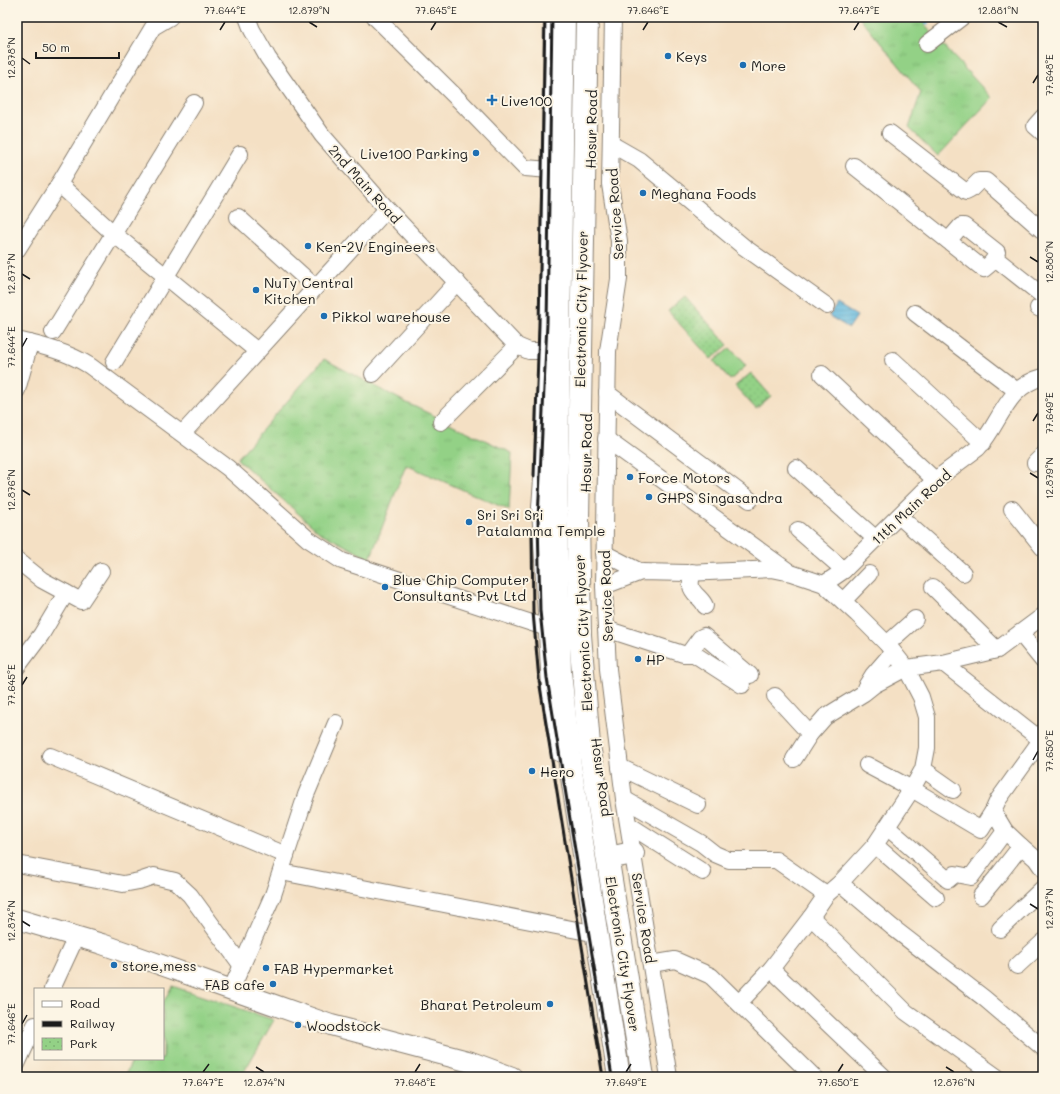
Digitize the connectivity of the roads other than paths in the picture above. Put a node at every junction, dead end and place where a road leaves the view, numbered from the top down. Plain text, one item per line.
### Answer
1 (170, 17) edge
2 (247, 17) edge
3 (375, 17) edge
4 (552, 17) edge
5 (564, 17) edge
6 (573, 17) edge
7 (587, 17) edge
8 (593, 17) edge
9 (614, 17) edge
10 (962, 17) edge
11 (927, 44) dead end
12 (194, 103) dead end
13 (1043, 117) edge
14 (890, 133) dead end
15 (1043, 133) edge
16 (612, 144) junction
17 (240, 154) dead end
18 (854, 166) dead end
19 (550, 170) junction
20 (59, 184) junction
21 (386, 209) junction
22 (238, 217) dead end
23 (1043, 231) edge
24 (114, 234) junction
25 (948, 241) junction
26 (17, 250) edge
27 (995, 258) junction
28 (165, 277) junction
29 (457, 282) junction
30 (316, 287) junction
31 (1041, 305) edge
32 (827, 306) dead end
33 (915, 313) dead end
34 (53, 332) dead end
35 (24, 342) edge
36 (516, 346) junction
37 (257, 351) junction
38 (547, 351) junction
39 (893, 360) dead end
40 (114, 362) dead end
41 (373, 374) dead end
42 (822, 374) dead end
43 (1043, 377) edge
44 (17, 390) edge
45 (1017, 390) junction
46 (607, 393) junction
47 (441, 422) dead end
48 (183, 433) junction
49 (606, 440) junction
50 (983, 443) junction
51 (796, 468) dead end
52 (935, 480) junction
53 (750, 500) dead end
54 (1012, 509) dead end
55 (899, 516) junction
56 (798, 530) dead end
57 (876, 539) junction
58 (1043, 548) edge
59 (604, 553) junction
60 (17, 560) edge
61 (100, 570) dead end
62 (844, 570) junction
63 (641, 572) junction
64 (692, 572) junction
65 (791, 573) junction
66 (963, 573) dead end
67 (869, 574) dead end
68 (824, 584) junction
69 (604, 586) junction
70 (933, 587) dead end
71 (66, 593) junction
72 (843, 601) junction
73 (705, 606) dead end
74 (1043, 616) edge
75 (915, 619) dead end
76 (547, 628) junction
77 (606, 629) junction
78 (1020, 633) junction
79 (890, 648) junction
80 (997, 650) junction
81 (1043, 661) edge
82 (943, 663) junction
83 (17, 667) edge
84 (906, 668) junction
85 (746, 680) dead end
86 (864, 693) junction
87 (775, 696) dead end
88 (336, 723) dead end
89 (810, 734) junction
90 (1042, 736) edge
91 (50, 756) dead end
92 (794, 758) dead end
93 (867, 765) dead end
94 (620, 767) junction
95 (923, 769) junction
96 (912, 789) junction
97 (953, 790) dead end
98 (624, 799) junction
99 (698, 805) dead end
100 (993, 811) junction
101 (628, 825) junction
102 (887, 827) junction
103 (1005, 830) junction
104 (875, 845) junction
105 (1021, 846) junction
106 (623, 855) junction
107 (286, 856) junction
108 (706, 862) junction
109 (17, 864) edge
110 (1043, 868) edge
111 (280, 872) junction
112 (840, 882) junction
113 (1043, 888) edge
114 (826, 895) junction
115 (981, 896) dead end
116 (936, 898) dead end
117 (811, 917) junction
118 (17, 919) edge
119 (1000, 929) dead end
120 (587, 932) junction
121 (76, 937) junction
122 (1043, 942) edge
123 (651, 964) junction
124 (242, 966) junction
125 (1017, 966) dead end
126 (771, 969) junction
127 (52, 988) edge
128 (231, 990) junction
129 (739, 1003) junction
130 (34, 1027) edge
131 (1043, 1048) edge
132 (17, 1064) edge
133 (512, 1077) edge
134 (610, 1077) edge
135 (619, 1077) edge
136 (631, 1077) edge
137 (644, 1077) edge
138 (650, 1077) edge
139 (669, 1077) edge
140 (814, 1077) edge
141 (884, 1077) edge
142 (997, 1077) edge

1 - 20 street
2 - 21 street, 2nd Main Road
3 - 19 street
4 - 19 street
5 - 135 highway, Hosur Road
6 - 136 highway, Electronic City Flyover
7 - 137 highway, Electronic City Flyover
8 - 106 highway, Hosur Road
9 - 16 street, Service Road
10 - 11 street
12 - 24 street
13 - 15 street
14 - 23 street
16 - 32 street
16 - 46 street, Service Road
17 - 28 street
18 - 25 street
19 - 38 street
20 - 24 street
20 - 26 street
21 - 29 street, 2nd Main Road
21 - 30 street
22 - 30 street
24 - 28 street
24 - 34 street
25 - 27 street
25 - 27 street
27 - 31 street
28 - 37 street
28 - 40 street
29 - 36 street, 2nd Main Road
29 - 41 street
30 - 37 street
33 - 45 street
35 - 44 street
35 - 48 street
36 - 38 street
36 - 47 street
37 - 48 street
38 - 76 street
39 - 50 street
42 - 52 street
43 - 45 street, 11th Main Road
45 - 50 street, 11th Main Road
46 - 49 street, Service Road
46 - 53 street
48 - 76 street
49 - 59 street, Service Road
49 - 65 street
50 - 52 street, 11th Main Road
51 - 57 street
52 - 55 street, 11th Main Road
54 - 58 street
55 - 57 street, 11th Main Road
55 - 66 street
56 - 62 street
57 - 62 street, 11th Main Road
59 - 63 street
59 - 69 street, Service Road
60 - 71 street
61 - 71 street
62 - 68 street, 11th Main Road
63 - 64 street
63 - 69 street
64 - 65 street
64 - 73 street
65 - 68 street
67 - 72 street
68 - 72 street
69 - 77 street, Service Road
70 - 80 street
71 - 83 street
72 - 79 street
74 - 78 street
75 - 79 street
76 - 120 street
77 - 85 street
77 - 94 street, Service Road
78 - 80 street
78 - 81 street
79 - 84 street
79 - 86 street
80 - 82 street
82 - 84 street
82 - 90 street
84 - 86 street
84 - 95 street
86 - 89 street
87 - 89 street
88 - 107 street
89 - 92 street
90 - 100 street
91 - 107 street
93 - 96 street
94 - 98 street, Service Road
94 - 99 street
95 - 96 street
95 - 97 street
96 - 100 street
96 - 102 street
98 - 101 street, Service Road
98 - 108 street
100 - 103 street
101 - 106 street, Service Road
101 - 108 street
102 - 103 street
102 - 104 street
103 - 105 street
104 - 112 street
104 - 116 street
105 - 110 street
105 - 115 street
106 - 123 street, Service Road
106 - 138 highway, Hosur Road
107 - 111 street
108 - 114 street
109 - 124 street
111 - 120 street
111 - 124 street
112 - 114 street
112 - 131 street
113 - 119 street
114 - 117 street
117 - 126 street
117 - 142 street
118 - 121 main road
120 - 134 street
121 - 127 street
121 - 128 main road
122 - 125 street
123 - 129 street
123 - 139 street, Service Road
124 - 128 street
126 - 129 street
126 - 141 street
128 - 133 main road
129 - 140 street
130 - 132 street

